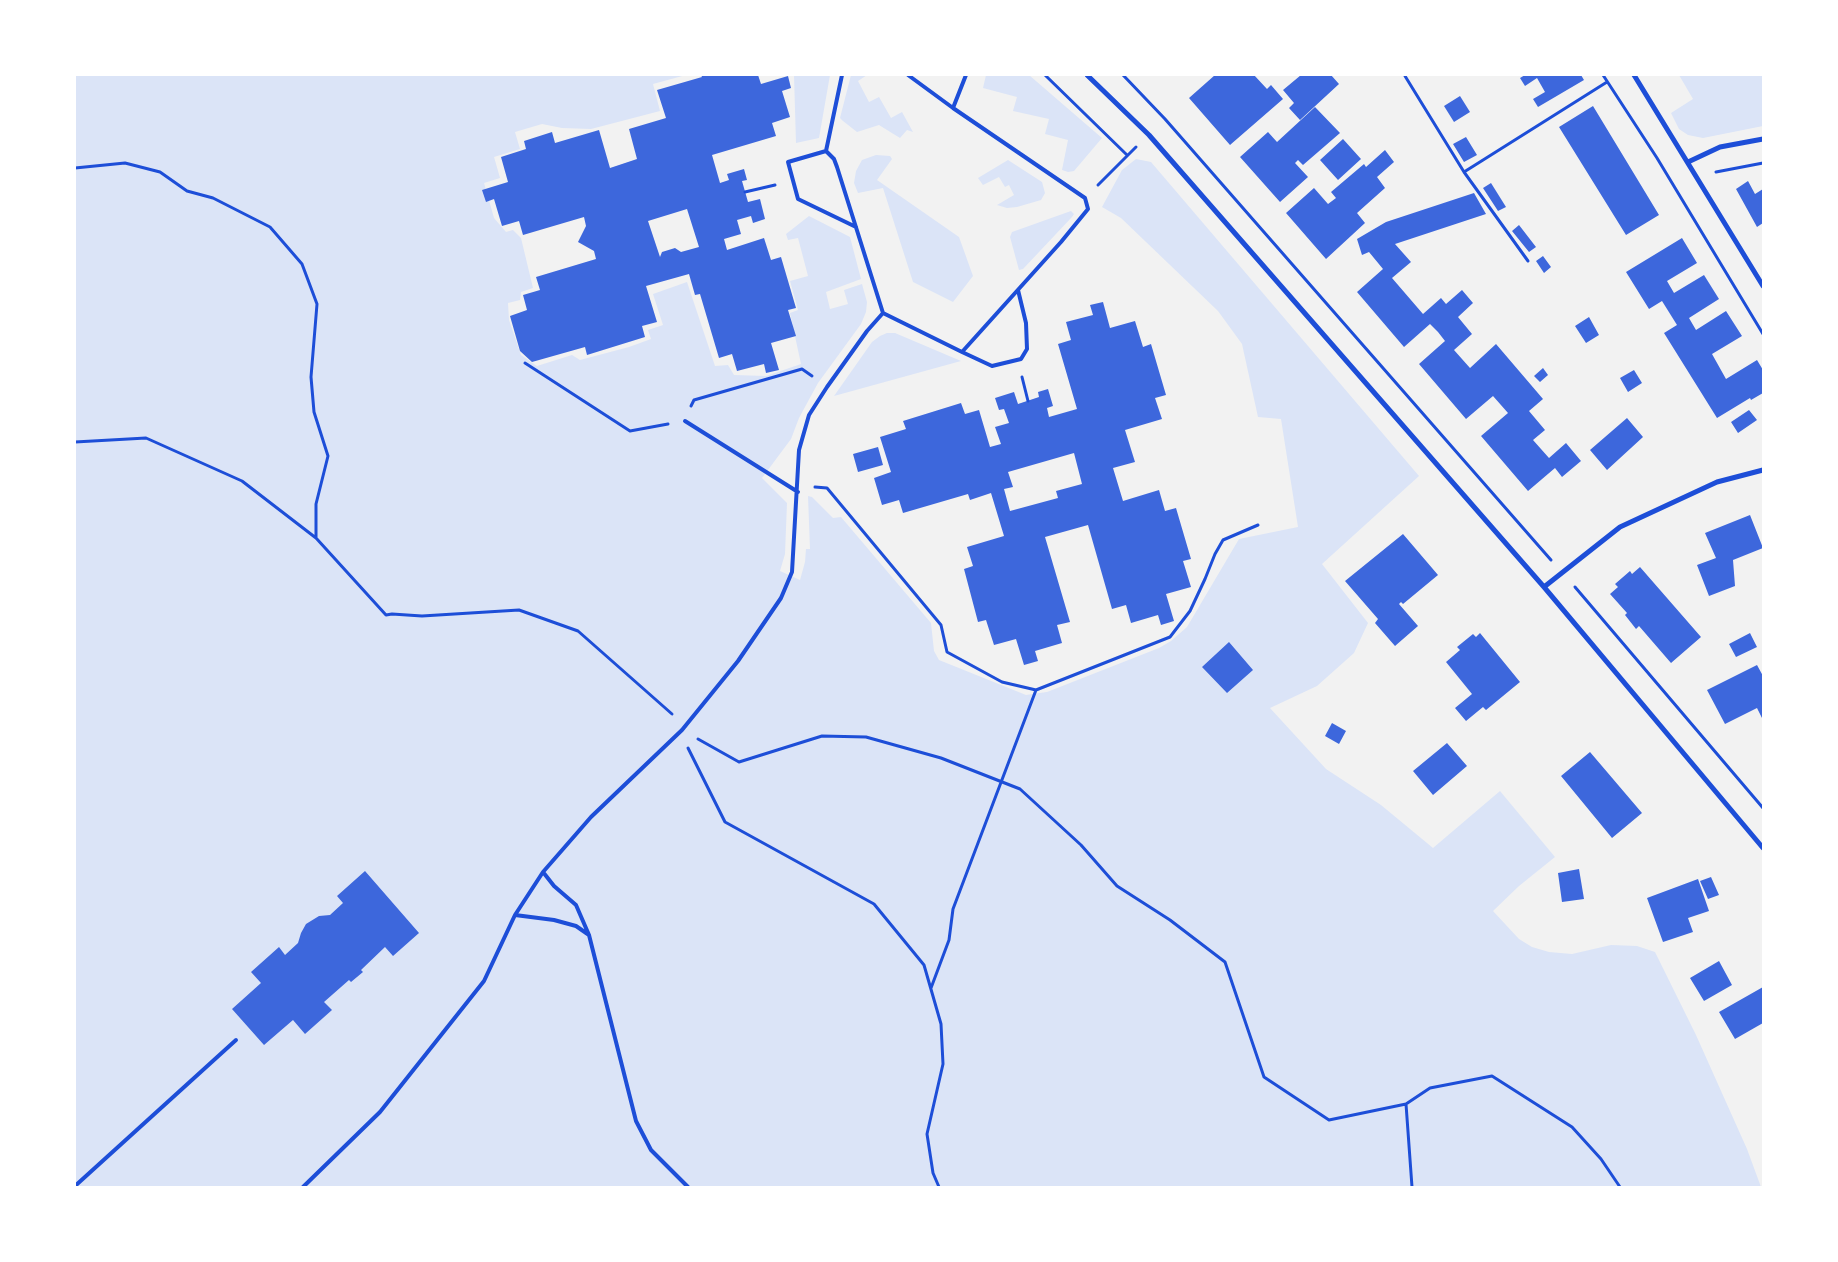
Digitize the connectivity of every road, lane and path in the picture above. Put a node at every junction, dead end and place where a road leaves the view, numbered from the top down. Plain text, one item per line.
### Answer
1 (842, 75) edge
2 (908, 75) edge
3 (966, 75) edge
4 (1045, 75) edge
5 (1087, 75) edge
6 (1123, 75) edge
7 (1603, 75) edge
8 (1634, 75) edge
9 (1405, 76) edge
10 (1607, 82) junction
11 (953, 108) junction
12 (1166, 119) junction
13 (1149, 135) junction
14 (1763, 139) edge
15 (826, 151) junction
16 (1127, 155) junction
17 (1688, 162) junction
18 (1763, 163) edge
19 (75, 168) edge
20 (1464, 172) junction
21 (1696, 175) junction
22 (793, 181) junction
23 (745, 192) dead end
24 (1085, 198) junction
25 (856, 227) junction
26 (1528, 261) dead end
27 (1763, 286) edge
28 (1018, 290) junction
29 (883, 313) junction
30 (1763, 334) edge
31 (962, 352) junction
32 (1018, 360) junction
33 (525, 363) dead end
34 (827, 387) junction
35 (1028, 401) dead end
36 (685, 421) junction
37 (75, 442) edge
38 (1763, 470) edge
39 (797, 485) junction
40 (798, 492) junction
41 (1258, 525) dead end
42 (316, 538) junction
43 (1562, 572) junction
44 (1544, 587) junction
45 (1036, 690) junction
46 (681, 731) junction
47 (1001, 781) junction
48 (1763, 808) edge
49 (1763, 848) edge
50 (544, 872) junction
51 (515, 915) junction
52 (589, 935) junction
53 (931, 988) junction
54 (236, 1040) dead end
55 (1406, 1104) junction
56 (75, 1186) edge
57 (303, 1187) edge
58 (688, 1187) edge
59 (939, 1187) edge
60 (1412, 1187) edge
61 (1620, 1187) edge

1 - 15 lane
2 - 11 lane
3 - 11 lane
4 - 16 path
5 - 13 street
6 - 12 path
7 - 10 path
8 - 17 street
9 - 20 path
10 - 20 path
10 - 30 path
11 - 24 lane
12 - 13 path
12 - 43 path
13 - 16 path
13 - 44 street
14 - 17 street
15 - 22 lane
15 - 25 lane
16 - 24 path
17 - 21 street
18 - 21 path
19 - 42 path
20 - 26 path
21 - 27 street
22 - 23 path
22 - 25 lane
24 - 28 lane
25 - 29 lane
28 - 31 lane
28 - 32 lane
29 - 31 lane
29 - 34 lane
31 - 32 lane
32 - 35 path
33 - 36 path
34 - 36 path
34 - 39 lane
36 - 40 lane
37 - 42 path
38 - 43 street
39 - 40 lane
39 - 45 path
40 - 46 lane
41 - 45 path
42 - 46 path
43 - 44 street
43 - 48 path
44 - 49 street
45 - 47 path
46 - 47 path
46 - 50 lane
46 - 53 path
47 - 53 path
47 - 55 path
50 - 51 lane
50 - 52 lane
51 - 52 lane
51 - 57 lane
52 - 58 lane
53 - 59 path
54 - 56 lane
55 - 60 path
55 - 61 path

